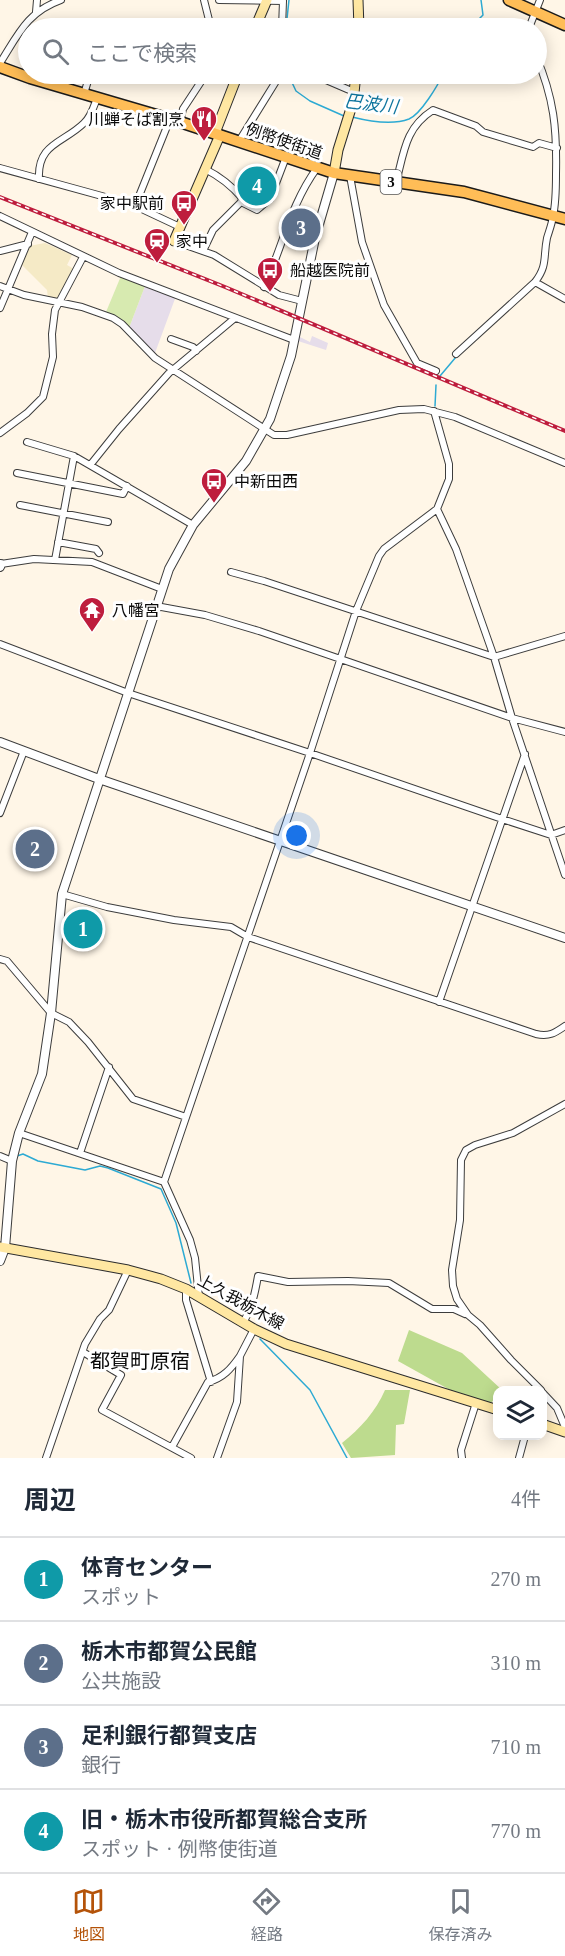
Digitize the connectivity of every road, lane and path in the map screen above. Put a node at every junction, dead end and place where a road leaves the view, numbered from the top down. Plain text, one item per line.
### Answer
1 (37, 0) edge
2 (61, 0) edge
3 (204, 0) edge
4 (219, 0) edge
5 (266, 0) edge
6 (358, 0) edge
7 (509, 0) edge
8 (526, 0) edge
9 (537, 5) edge
10 (36, 12) junction
11 (565, 17) edge
12 (30, 18) edge
13 (208, 18) edge
14 (259, 18) edge
15 (282, 18) edge
16 (359, 18) edge
17 (565, 25) edge
18 (18, 34) edge
19 (0, 65) edge
20 (18, 71) edge
21 (53, 84) edge
22 (65, 84) edge
23 (87, 84) edge
24 (200, 84) edge
25 (234, 84) edge
26 (275, 84) edge
27 (335, 84) edge
28 (355, 84) edge
29 (547, 84) edge
30 (64, 88) junction
31 (354, 92) junction
32 (84, 94) junction
33 (98, 98) junction
34 (175, 120) junction
35 (217, 134) junction
36 (238, 141) junction
37 (557, 148) junction
38 (285, 157) junction
39 (0, 168) edge
40 (317, 168) junction
41 (205, 170) junction
42 (334, 173) junction
43 (350, 176) junction
44 (39, 179) junction
45 (396, 183) junction
46 (241, 202) junction
47 (135, 206) junction
48 (0, 216) edge
49 (554, 216) junction
50 (565, 219) edge
51 (180, 228) junction
52 (32, 232) junction
53 (174, 241) joint
54 (28, 244) junction
55 (0, 251) edge
56 (203, 251) junction
57 (83, 256) junction
58 (535, 282) junction
59 (0, 286) edge
60 (264, 286) junction
61 (8, 290) junction
62 (565, 299) edge
63 (302, 301) junction
64 (57, 303) junction
65 (0, 308) edge
66 (235, 318) junction
67 (171, 339) dead end
68 (294, 340) junction
69 (196, 351) junction
70 (456, 354) dead end
71 (174, 369) junction
72 (435, 371) dead end
73 (434, 411) junction
74 (265, 430) junction
75 (0, 433) edge
76 (27, 442) dead end
77 (75, 456) junction
78 (565, 463) edge
79 (91, 464) junction
80 (17, 473) dead end
81 (69, 483) junction
82 (128, 486) junction
83 (20, 505) dead end
84 (437, 509) junction
85 (63, 514) junction
86 (108, 522) dead end
87 (193, 525) junction
88 (58, 542) junction
89 (99, 553) dead end
90 (55, 560) junction
91 (0, 565) edge
92 (231, 572) dead end
93 (162, 589) junction
94 (156, 606) junction
95 (356, 611) junction
96 (565, 636) edge
97 (0, 644) edge
98 (494, 657) junction
99 (340, 658) junction
100 (128, 693) junction
101 (512, 718) junction
102 (565, 732) edge
103 (0, 742) edge
104 (24, 751) junction
105 (310, 753) junction
106 (525, 754) junction
107 (99, 779) junction
108 (0, 813) edge
109 (502, 819) junction
110 (565, 830) edge
111 (551, 835) junction
112 (279, 841) junction
113 (565, 876) edge
114 (62, 894) junction
115 (472, 907) junction
116 (248, 937) junction
117 (565, 939) edge
118 (0, 959) edge
119 (440, 1002) junction
120 (51, 1013) junction
121 (565, 1026) edge
122 (109, 1067) junction
123 (565, 1104) edge
124 (186, 1116) junction
125 (19, 1133) junction
126 (80, 1153) junction
127 (0, 1156) edge
128 (12, 1161) junction
129 (164, 1182) junction
130 (3, 1248) edge
131 (0, 1261) edge
132 (128, 1270) junction
133 (186, 1289) junction
134 (199, 1297) junction
135 (468, 1315) junction
136 (243, 1323) junction
137 (254, 1329) junction
138 (83, 1352) junction
139 (240, 1356) junction
140 (211, 1382) junction
141 (537, 1386) edge
142 (547, 1397) edge
143 (476, 1403) junction
144 (493, 1408) edge
145 (547, 1425) edge
146 (565, 1430) edge
147 (524, 1440) edge
148 (172, 1447) junction
149 (46, 1458) edge
150 (191, 1458) edge
151 (217, 1458) edge
152 (462, 1458) edge
153 (519, 1458) edge

1 - 10 street
2 - 10 street
3 - 13 street
4 - 5 street
5 - 14 main road
5 - 15 street
6 - 16 main road
7 - 9 main road
8 - 9 main road
9 - 11 main road
9 - 17 main road
10 - 12 street
18 - 19 street
19 - 20 main road, 例幣使街道 / 3
21 - 30 main road, 例幣使街道 / 3
22 - 30 street
23 - 32 street
24 - 34 street
25 - 35 main road
26 - 36 street
27 - 31 street
28 - 31 main road
29 - 37 street
30 - 32 main road, 例幣使街道 / 3
31 - 42 main road
32 - 33 main road, 例幣使街道 / 3
33 - 34 main road, 例幣使街道 / 3
33 - 44 street
34 - 35 main road, 例幣使街道 / 3
34 - 47 street
35 - 36 main road, 例幣使街道 / 3
35 - 41 main road
36 - 38 main road, 例幣使街道 / 3
37 - 45 street
37 - 49 street
38 - 40 main road, 例幣使街道 / 3
38 - 46 street
39 - 44 street
40 - 42 main road, 例幣使街道 / 3
40 - 60 street
41 - 46 street
41 - 51 main road
42 - 43 main road, 例幣使街道 / 3
42 - 63 street
43 - 45 main road, 例幣使街道 / 3
43 - 72 street
44 - 47 street
45 - 49 main road, 例幣使街道 / 3
46 - 56 street
47 - 51 street
48 - 52 street
49 - 50 main road, 例幣使街道 / 3
49 - 58 street
51 - 53 main road
52 - 54 street
52 - 57 street
53 - 56 street
54 - 55 street
54 - 61 street
56 - 60 street
57 - 64 street
57 - 66 street
58 - 62 street
58 - 70 street
59 - 61 street
60 - 63 street
61 - 64 street
61 - 65 street
63 - 68 street
64 - 71 street
64 - 75 street
66 - 68 street
66 - 69 street
67 - 69 street
68 - 74 street
69 - 71 street
71 - 74 street
71 - 79 street
73 - 74 street
73 - 78 street
73 - 84 street
74 - 87 street
76 - 77 street
77 - 79 street
77 - 81 street
79 - 82 street
80 - 81 street
81 - 82 street
81 - 85 street
82 - 87 street
83 - 85 street
84 - 95 street
84 - 98 street
85 - 86 street
85 - 88 street
87 - 93 street
88 - 89 street
88 - 90 street
90 - 91 street
90 - 93 street
92 - 95 street
93 - 94 street
94 - 99 street
94 - 100 street
95 - 98 street
95 - 99 street
96 - 98 street
97 - 100 street
98 - 101 street
99 - 101 street
99 - 105 street
100 - 105 street
100 - 107 street
101 - 102 street
101 - 106 street
103 - 104 street
104 - 107 street
104 - 108 street
105 - 109 street
105 - 112 street
106 - 109 street
106 - 111 street
107 - 112 street
107 - 114 street
109 - 111 street
109 - 115 street
110 - 111 street
111 - 113 street
112 - 115 street
112 - 116 street
114 - 116 street
114 - 120 street
115 - 117 street
115 - 119 street
116 - 119 street
116 - 124 street
118 - 120 street
119 - 121 street
120 - 122 street
120 - 125 street
122 - 124 street
122 - 126 street
123 - 135 street
124 - 129 street
125 - 126 street
125 - 128 street
126 - 129 street
127 - 128 street
128 - 130 street
129 - 134 street
130 - 131 street
130 - 132 main road, 上久我栃木線
132 - 133 main road, 上久我栃木線
132 - 138 street
133 - 134 main road, 上久我栃木線
133 - 140 street
134 - 136 main road, 上久我栃木線
135 - 136 street
135 - 141 street
136 - 137 main road, 上久我栃木線
137 - 139 street
137 - 143 main road, 上久我栃木線
138 - 148 street
138 - 149 street
139 - 140 street
139 - 151 street
140 - 148 street
142 - 146 street
143 - 144 main road, 上久我栃木線
143 - 152 street
145 - 146 main road
147 - 153 street
148 - 150 street

